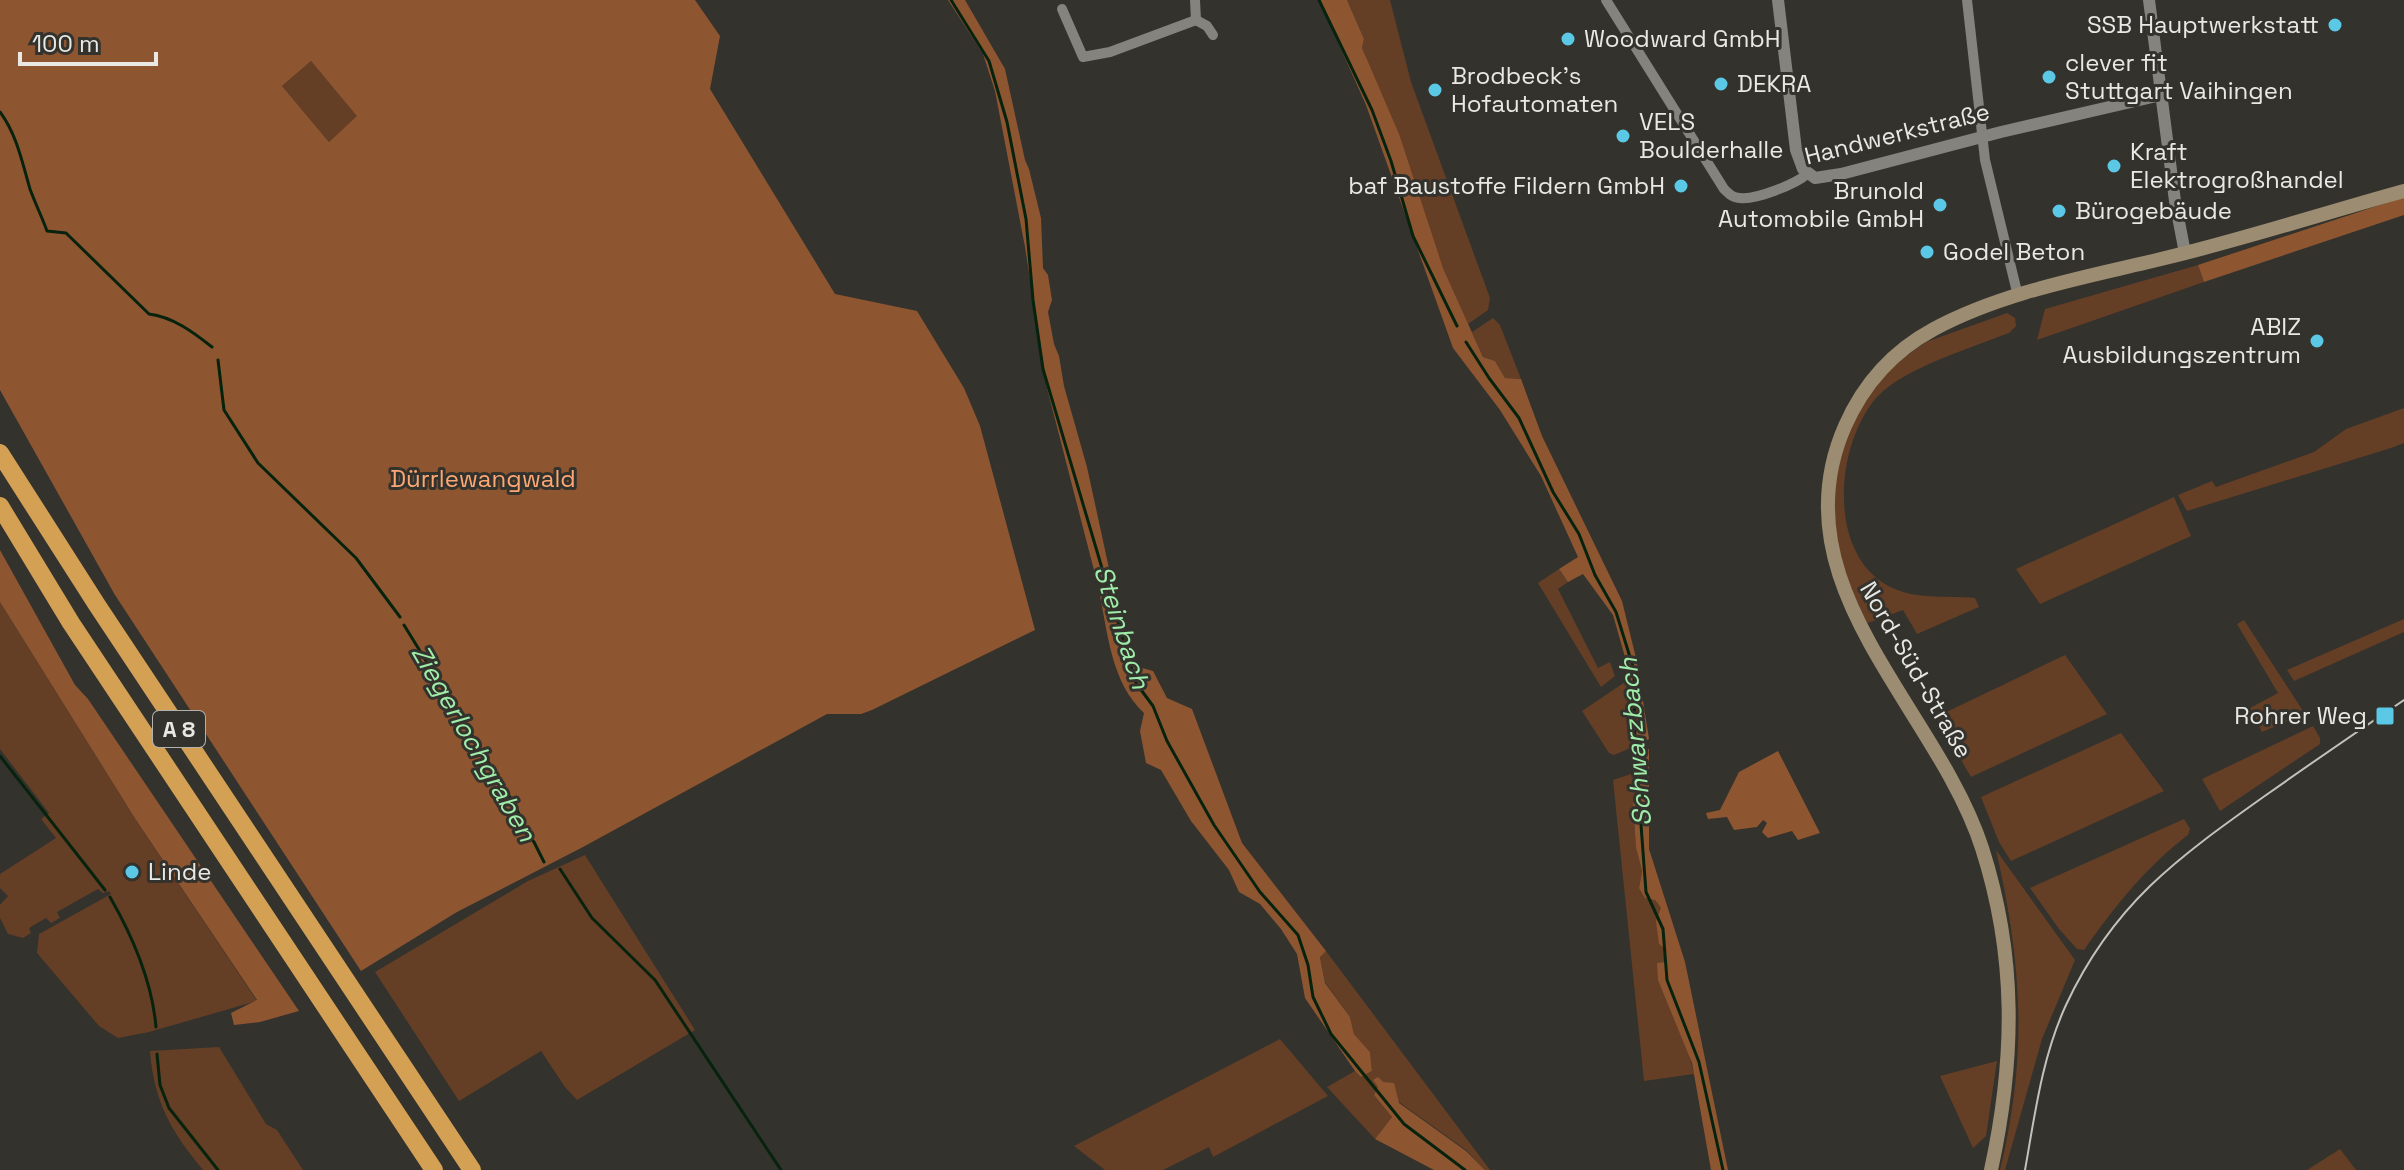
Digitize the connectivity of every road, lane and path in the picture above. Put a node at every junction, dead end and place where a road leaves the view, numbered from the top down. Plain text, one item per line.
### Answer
1 (1195, 0) edge
2 (1606, 0) edge
3 (1778, 0) edge
4 (1967, 0) edge
5 (2149, 0) edge
6 (1062, 9) dead end
7 (1196, 20) junction
8 (1213, 35) dead end
9 (2161, 95) junction
10 (1982, 137) junction
11 (1807, 174) junction
12 (2404, 191) edge
13 (2185, 253) junction
14 (2018, 296) junction
15 (0, 453) edge
16 (0, 506) edge
17 (434, 1170) edge
18 (472, 1170) edge
19 (1991, 1170) edge

1 - 7 street
2 - 11 street, Handwerkstraße
3 - 11 street
4 - 10 street
5 - 9 street
6 - 7 street
7 - 8 street
9 - 10 street, Handwerkstraße
9 - 13 street
10 - 11 street, Handwerkstraße
10 - 14 street
12 - 13 main road, Nord-Süd-Straße
13 - 14 main road, Nord-Süd-Straße
14 - 19 main road, Nord-Süd-Straße
15 - 18 highway, A 8
16 - 17 highway, A 8

